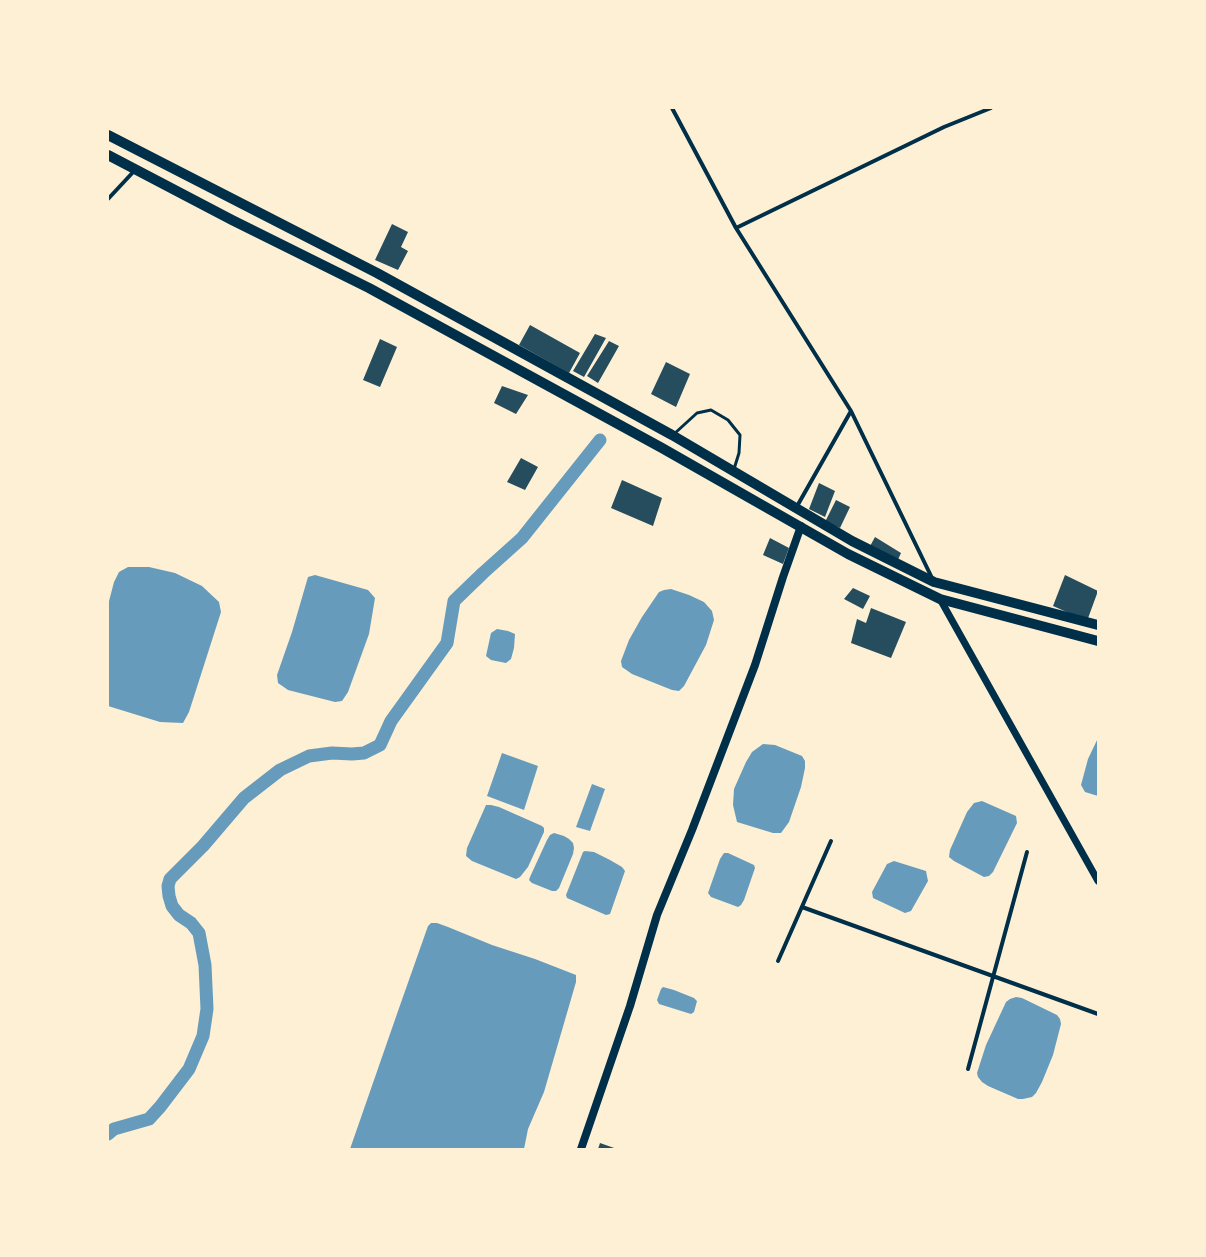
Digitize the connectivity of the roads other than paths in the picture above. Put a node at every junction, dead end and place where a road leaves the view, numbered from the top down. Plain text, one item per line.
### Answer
1 (672, 108) edge
2 (992, 108) edge
3 (108, 135) edge
4 (108, 155) edge
5 (136, 169) junction
6 (108, 199) edge
7 (736, 228) junction
8 (851, 411) junction
9 (672, 435) junction
10 (734, 471) junction
11 (796, 508) junction
12 (801, 526) junction
13 (934, 582) junction
14 (940, 598) junction
15 (1098, 625) edge
16 (1098, 642) edge
17 (831, 841) dead end
18 (1027, 852) dead end
19 (1098, 881) edge
20 (802, 907) junction
21 (778, 962) dead end
22 (994, 976) junction
23 (1098, 1014) edge
24 (968, 1069) dead end
25 (581, 1149) edge

1 - 7 street
2 - 7 street
3 - 9 highway
4 - 5 highway
5 - 6 street
5 - 12 highway
7 - 8 street
8 - 11 street
8 - 13 street
9 - 10 highway
9 - 10 lane
10 - 11 highway
11 - 13 highway
12 - 14 highway
12 - 25 main road
13 - 15 highway
14 - 16 highway
14 - 19 street
17 - 20 street
18 - 22 street
20 - 21 street
20 - 22 street
22 - 23 street
22 - 24 street

